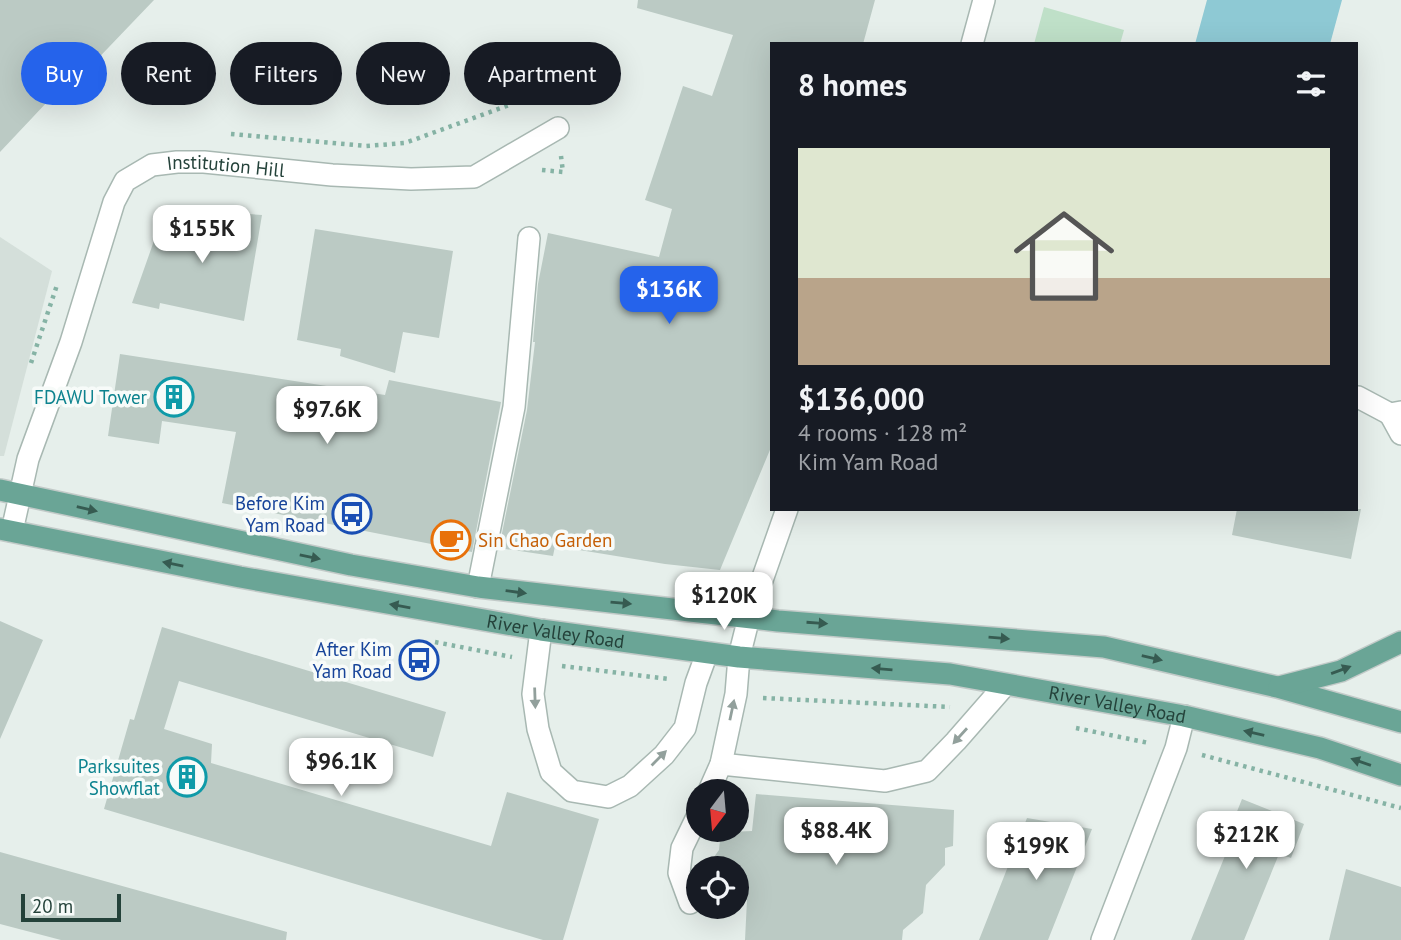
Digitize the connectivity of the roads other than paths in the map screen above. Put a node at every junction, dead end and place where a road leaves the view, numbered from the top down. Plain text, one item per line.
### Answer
1 (984, 0) edge
2 (973, 42) edge
3 (558, 128) road end
4 (529, 238) dead end
5 (1358, 397) dead end
6 (1396, 413) edge
7 (1401, 434) edge
8 (10, 492) edge
9 (786, 511) edge
10 (6, 530) edge
11 (478, 587) junction
12 (749, 617) junction
13 (541, 630) junction
14 (1401, 642) edge
15 (707, 653) junction
16 (739, 657) junction
17 (1005, 685) junction
18 (1278, 687) junction
19 (1184, 716) junction
20 (1401, 722) edge
21 (721, 764) junction
22 (1401, 775) edge
23 (714, 779) edge
24 (686, 840) edge
25 (686, 892) edge
26 (1101, 940) edge

1 - 2 street
3 - 8 street, Institution Hill
4 - 11 street
5 - 6 street
6 - 7 street
8 - 10 street, Institution Hill
8 -> 11 main road, River Valley Road
9 - 12 street
13 -> 10 main road, River Valley Road
11 -> 12 main road, River Valley Road
12 - 16 street
12 -> 18 main road, River Valley Road
13 - 15 main road, River Valley Road
13 -> 15 street
18 -> 14 main road
15 - 16 main road, River Valley Road
17 -> 16 main road, River Valley Road
21 -> 16 street
17 - 19 main road, River Valley Road
17 -> 21 street
18 - 20 main road, River Valley Road
22 -> 19 main road, River Valley Road
19 - 26 street
21 - 23 street
24 - 25 street

